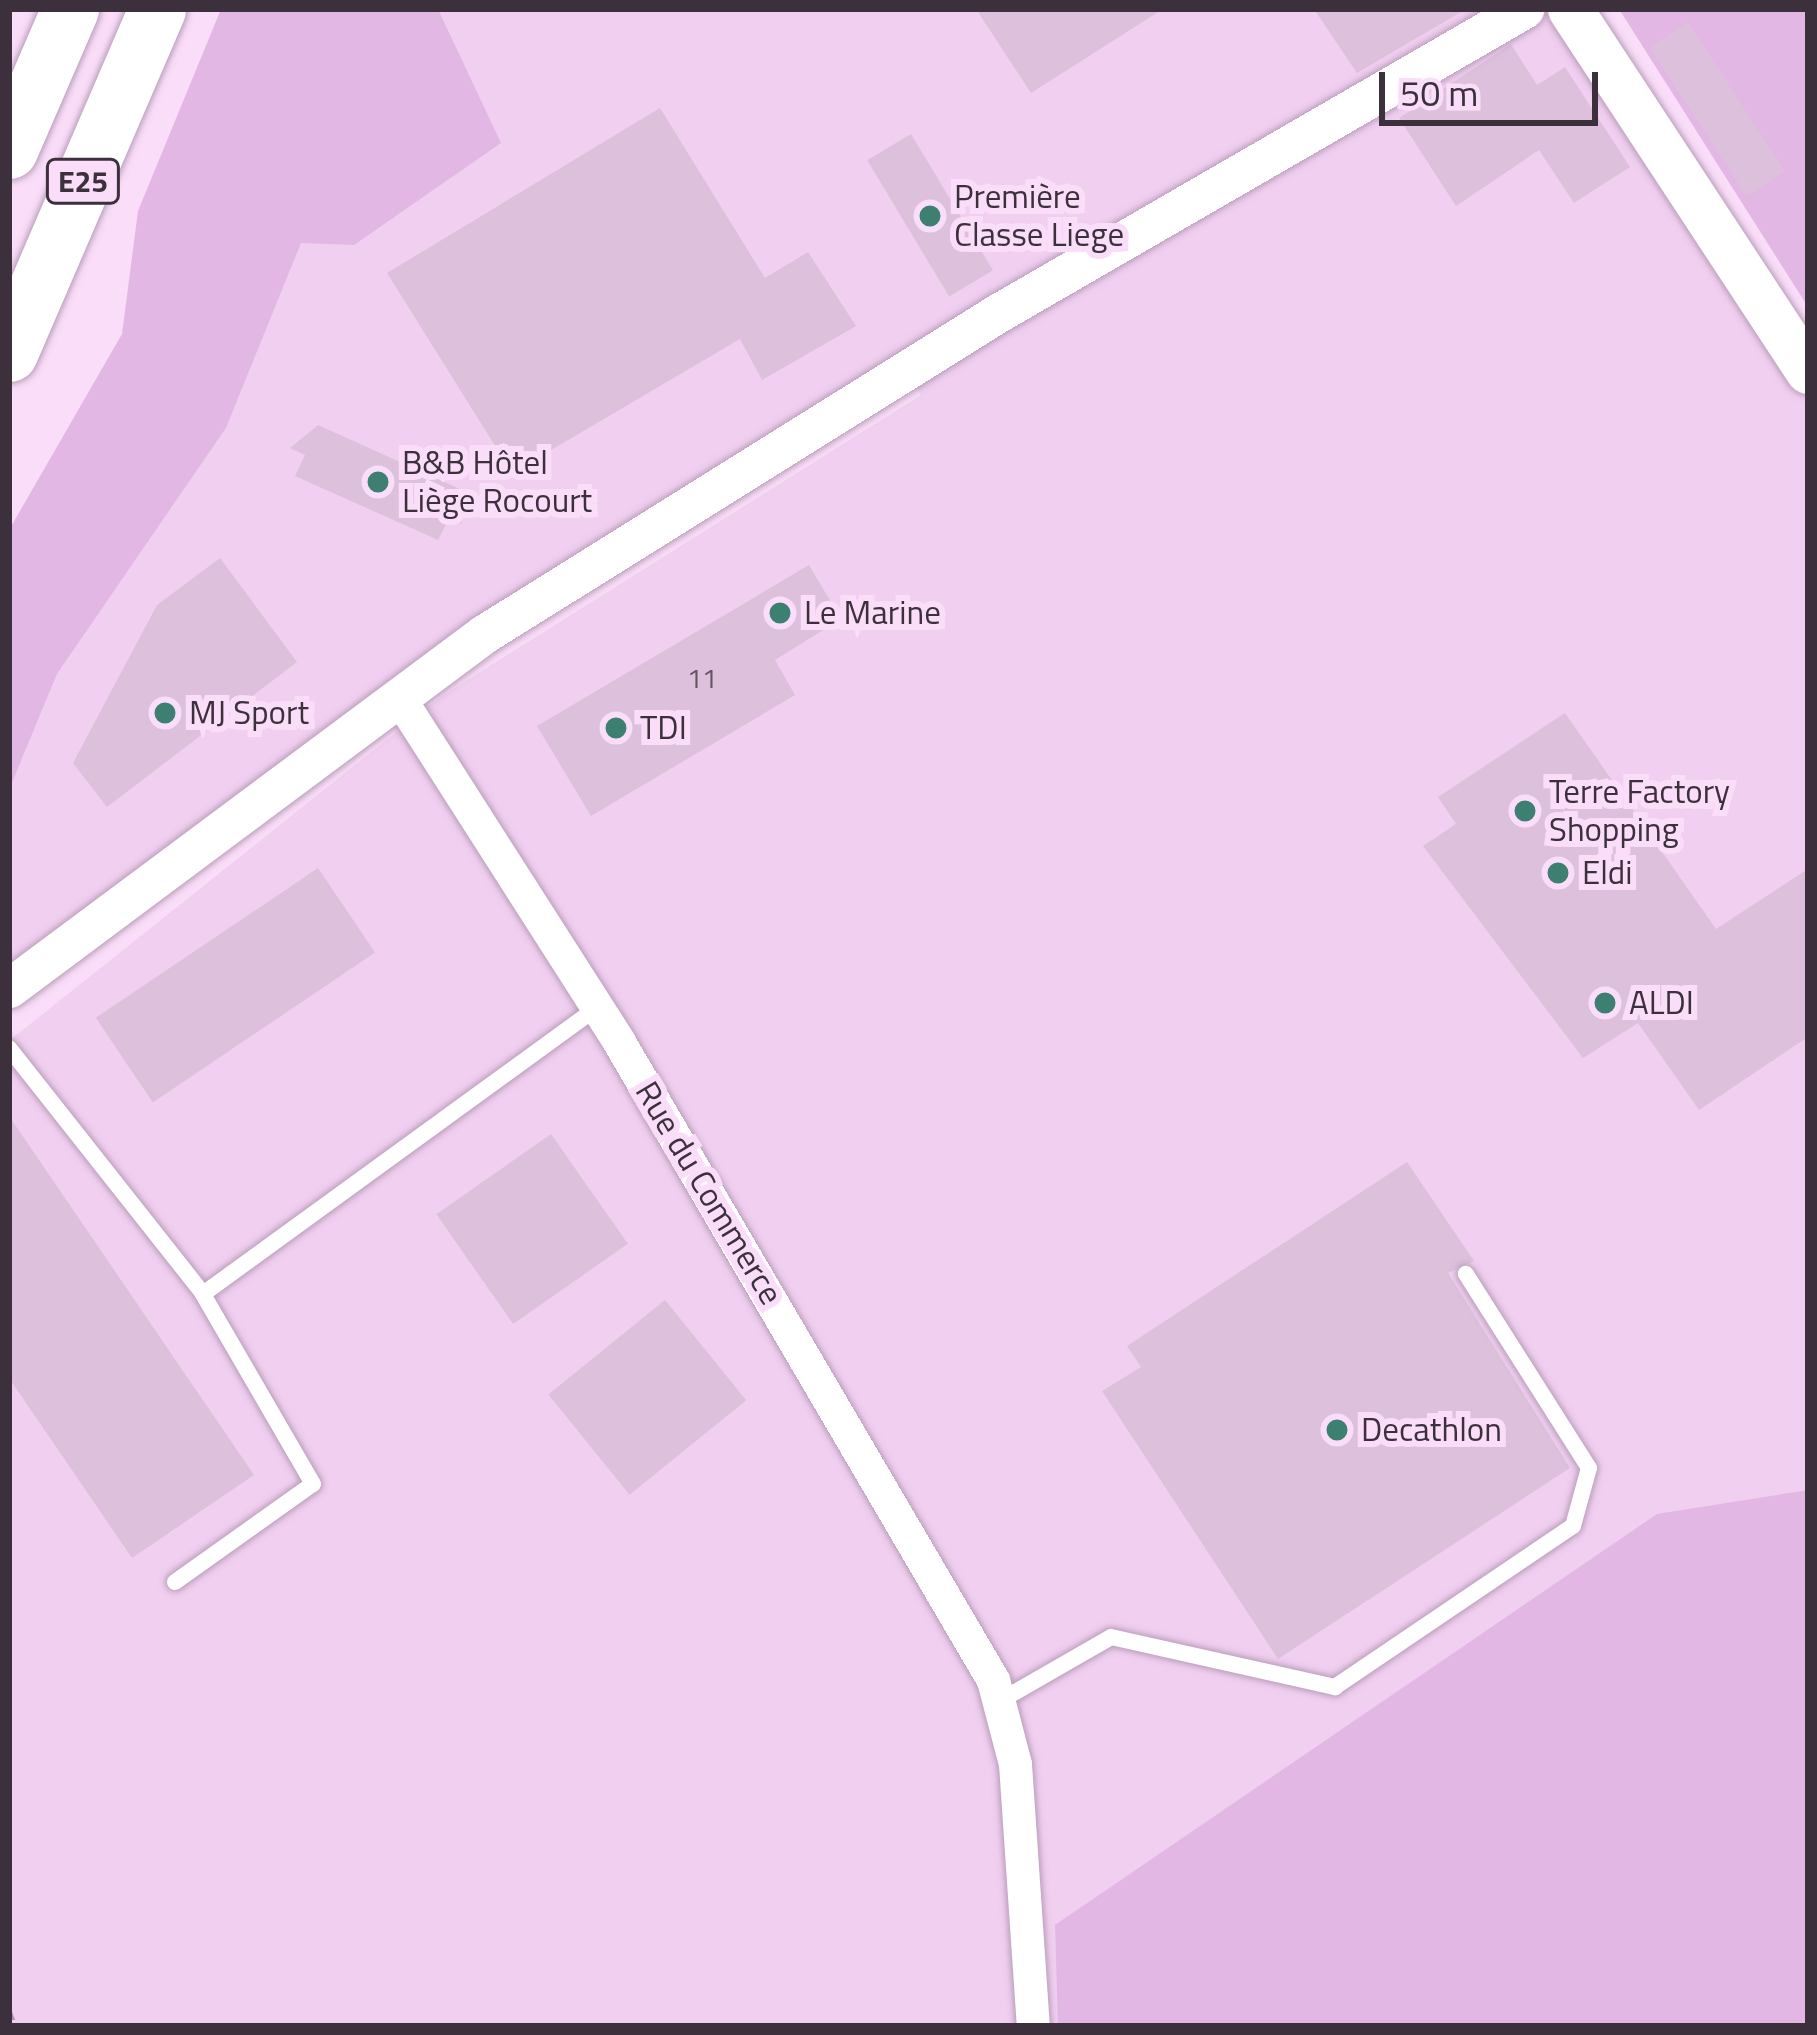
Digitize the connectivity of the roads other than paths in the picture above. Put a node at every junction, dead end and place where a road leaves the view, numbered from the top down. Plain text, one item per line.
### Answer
1 (70, 9) edge
2 (157, 9) edge
3 (1524, 9) edge
4 (1570, 9) edge
5 (9, 150) edge
6 (9, 353) edge
7 (1808, 371) edge
8 (398, 696) junction
9 (9, 988) edge
10 (597, 1008) junction
11 (9, 1048) edge
12 (1466, 1274) dead end
13 (203, 1294) junction
14 (175, 1582) dead end
15 (998, 1702) junction
16 (1033, 2026) edge

1 - 5 highway, E25
2 - 6 highway, E25
3 - 8 street
4 - 7 main road
8 - 9 street
8 - 10 street, Rue du Commerce
10 - 13 lane
10 - 15 street, Rue du Commerce
11 - 13 lane
12 - 15 lane
13 - 14 lane
15 - 16 street, Rue du Commerce

